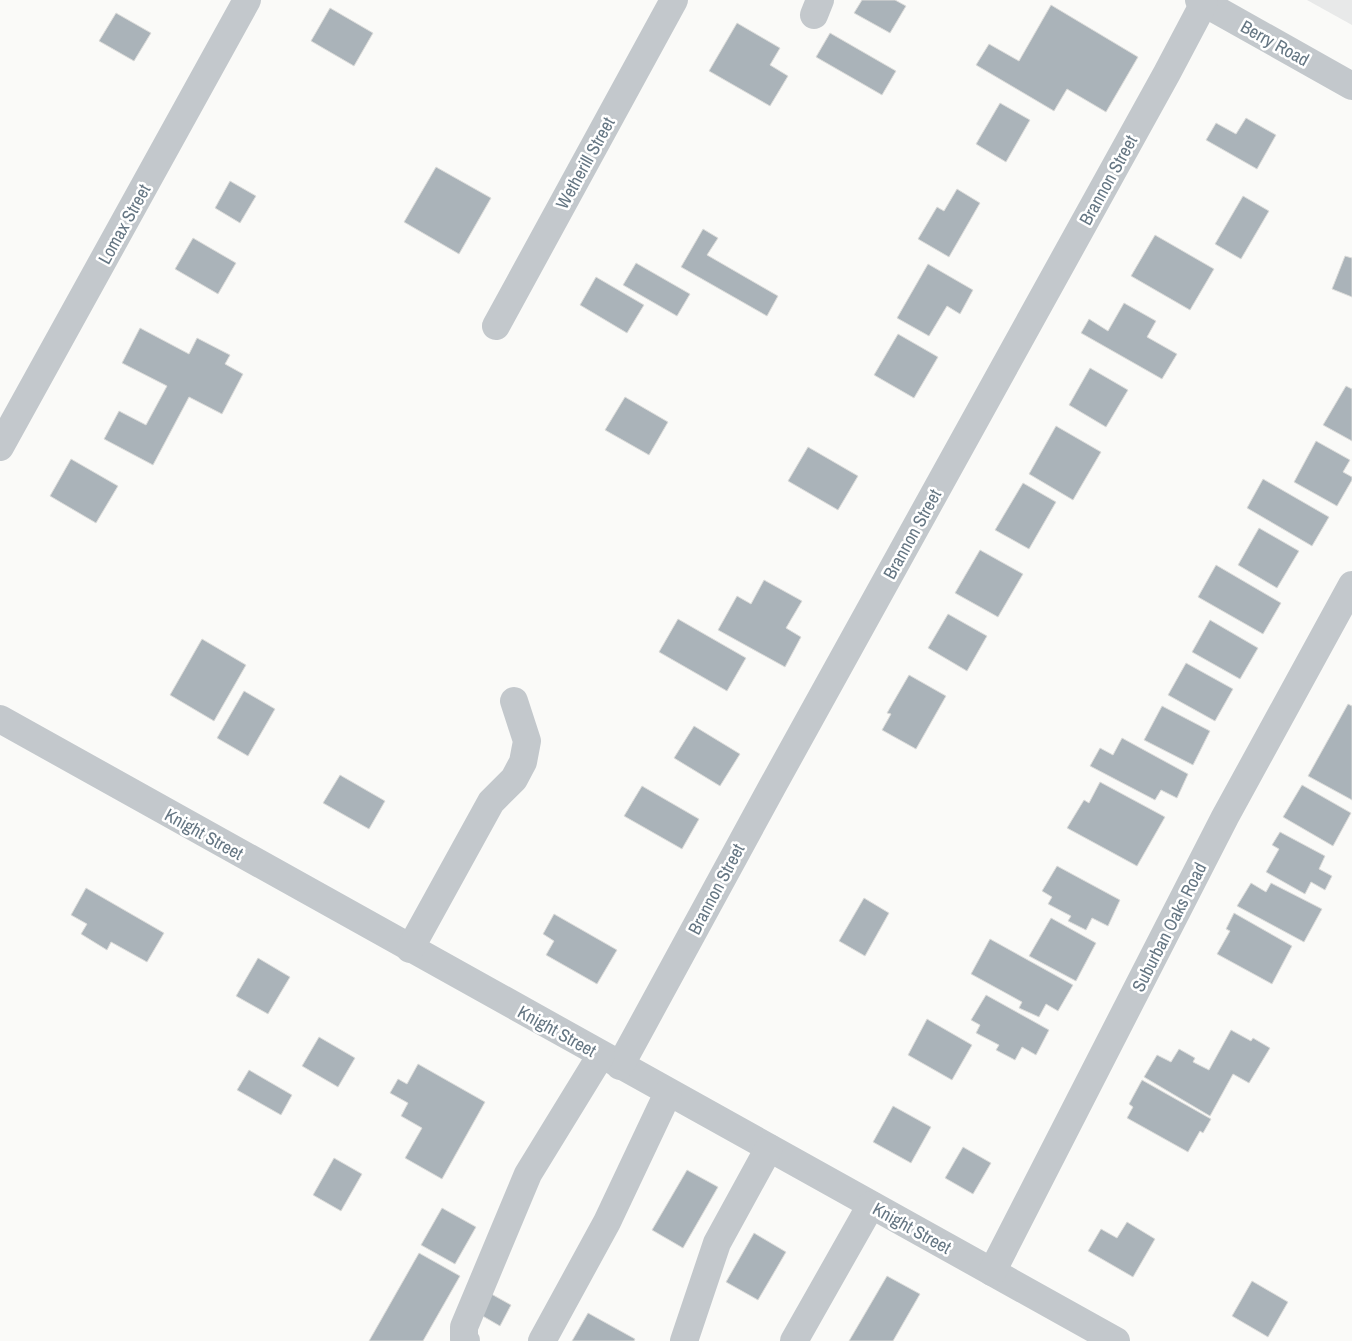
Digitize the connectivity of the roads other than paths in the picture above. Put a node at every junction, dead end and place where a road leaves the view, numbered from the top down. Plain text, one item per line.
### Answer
1 (247, 0) edge
2 (674, 0) edge
3 (1201, 1) edge
4 (1352, 86) edge
5 (496, 326) dead end
6 (0, 447) edge
7 (1352, 585) edge
8 (514, 701) dead end
9 (0, 719) edge
10 (410, 949) junction
11 (611, 1061) junction
12 (668, 1092) junction
13 (768, 1148) junction
14 (871, 1205) junction
15 (992, 1272) junction
16 (466, 1341) edge
17 (542, 1341) edge
18 (684, 1341) edge
19 (794, 1341) edge
20 (1116, 1341) edge

1 - 6 street, Lomax Street
2 - 5 street, Wetherill Street
3 - 4 street, Berry Road
3 - 11 street, Brannon Street
7 - 15 street, Suburban Oaks Road
8 - 10 street
9 - 10 street, Knight Street
10 - 11 street, Knight Street
11 - 12 street, Knight Street
11 - 16 street, Brannon Street
12 - 13 street, Knight Street
12 - 17 street
13 - 14 street, Knight Street
13 - 18 street
14 - 15 street, Knight Street
14 - 19 street
15 - 20 street, Knight Street

